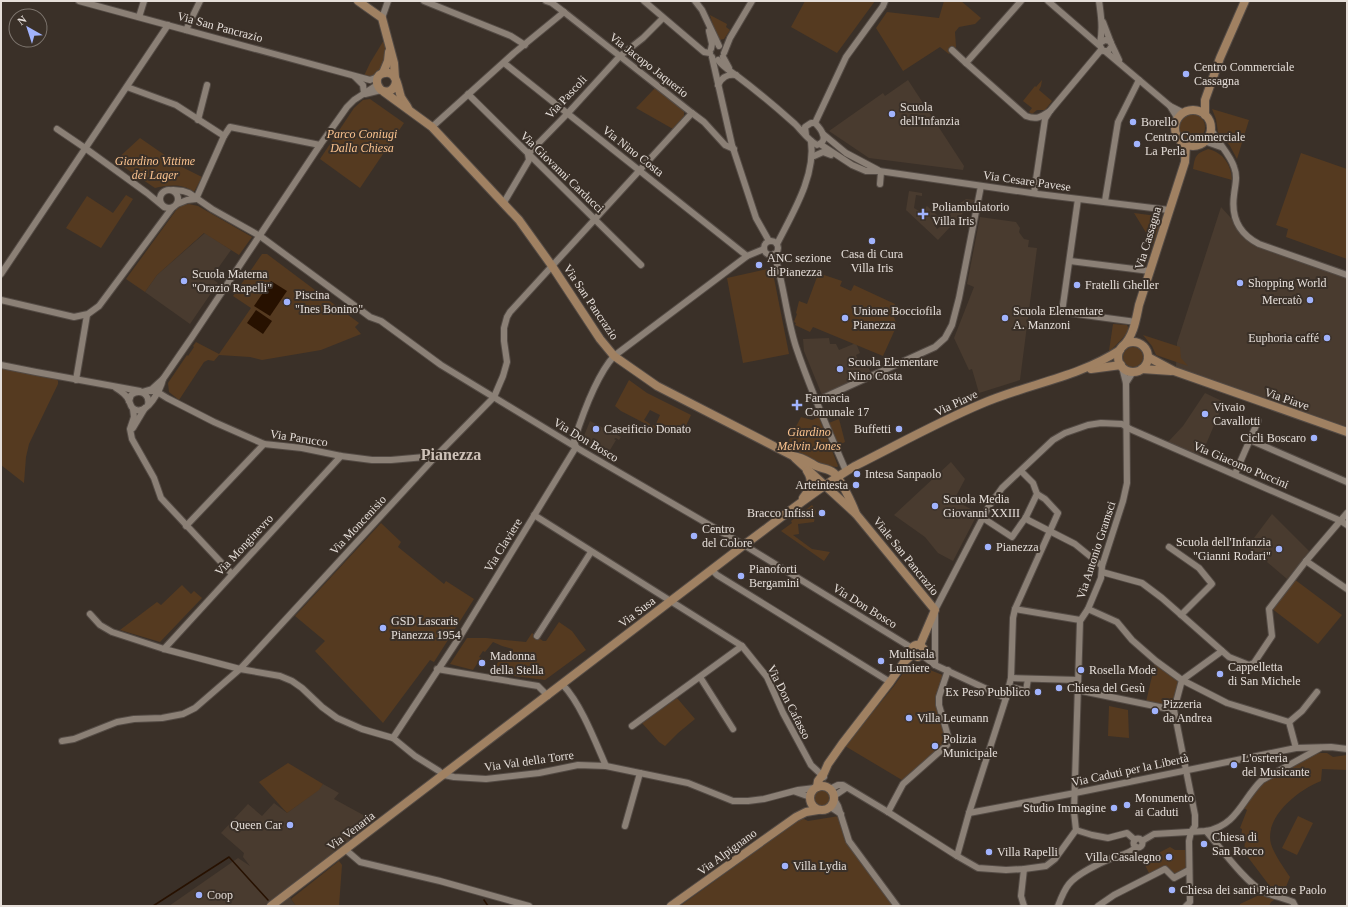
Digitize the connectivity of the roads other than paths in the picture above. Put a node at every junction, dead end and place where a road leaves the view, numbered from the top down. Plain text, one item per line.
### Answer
1 (79, 1) edge
2 (144, 1) edge
3 (200, 1) edge
4 (358, 1) edge
5 (388, 1) edge
6 (424, 1) edge
7 (546, 1) edge
8 (644, 1) edge
9 (695, 1) edge
10 (752, 1) edge
11 (885, 1) edge
12 (1021, 1) edge
13 (1048, 1) edge
14 (1099, 1) edge
15 (1245, 1) edge
16 (564, 12) junction
17 (139, 17) junction
18 (1101, 17) junction
19 (382, 18) junction
20 (663, 18) junction
21 (168, 25) junction
22 (710, 28) junction
23 (186, 30) junction
24 (730, 38) junction
25 (1112, 44) junction
26 (525, 45) junction
27 (720, 46) junction
28 (1102, 48) junction
29 (390, 49) junction
30 (952, 50) dead end
31 (620, 56) junction
32 (716, 56) junction
33 (504, 63) junction
34 (966, 63) junction
35 (1122, 65) junction
36 (736, 75) junction
37 (354, 76) junction
38 (396, 80) junction
39 (1139, 80) junction
40 (718, 82) junction
41 (380, 83) junction
42 (207, 85) dead end
43 (127, 87) junction
44 (362, 94) junction
45 (468, 94) junction
46 (1205, 100) junction
47 (410, 110) junction
48 (1193, 110) junction
49 (1050, 111) junction
50 (568, 113) junction
51 (692, 113) junction
52 (1205, 115) junction
53 (1181, 116) junction
54 (198, 120) junction
55 (794, 123) junction
56 (813, 123) junction
57 (432, 127) junction
58 (1210, 127) junction
59 (57, 129) dead end
60 (823, 134) junction
61 (806, 135) junction
62 (224, 136) junction
63 (811, 141) junction
64 (1204, 141) junction
65 (1186, 144) junction
66 (320, 145) junction
67 (818, 145) junction
68 (1196, 145) junction
69 (1221, 147) junction
70 (85, 148) junction
71 (734, 149) junction
72 (528, 154) junction
73 (814, 156) junction
74 (842, 159) junction
75 (811, 162) junction
76 (1184, 162) junction
77 (640, 170) junction
78 (880, 172) junction
79 (880, 184) dead end
80 (981, 186) junction
81 (165, 190) junction
82 (173, 190) junction
83 (147, 193) junction
84 (1034, 193) junction
85 (196, 199) junction
86 (1078, 199) junction
87 (1105, 202) junction
88 (503, 204) junction
89 (175, 206) junction
90 (164, 207) junction
91 (1169, 210) junction
92 (595, 220) junction
93 (260, 236) junction
94 (769, 241) junction
95 (777, 244) junction
96 (764, 249) junction
97 (774, 254) junction
98 (748, 256) junction
99 (1070, 262) junction
100 (641, 265) dead end
101 (552, 266) junction
102 (1150, 271) junction
103 (1, 274) edge
104 (1347, 275) edge
105 (1, 300) edge
106 (87, 314) junction
107 (1136, 322) junction
108 (1143, 346) junction
109 (1122, 348) junction
110 (614, 356) junction
111 (1148, 357) junction
112 (1, 364) edge
113 (1122, 366) junction
114 (1142, 369) junction
115 (1082, 370) junction
116 (1174, 371) junction
117 (1133, 372) junction
118 (163, 378) junction
119 (76, 380) junction
120 (1126, 384) junction
121 (116, 388) junction
122 (144, 391) junction
123 (158, 392) junction
124 (494, 397) junction
125 (167, 398) junction
126 (152, 400) junction
127 (129, 401) junction
128 (816, 401) junction
129 (146, 407) junction
130 (133, 409) junction
131 (1258, 421) dead end
132 (1126, 427) junction
133 (1347, 432) edge
134 (132, 439) junction
135 (1250, 440) junction
136 (264, 444) junction
137 (576, 447) junction
138 (341, 456) junction
139 (436, 456) junction
140 (793, 456) junction
141 (805, 467) junction
142 (819, 467) junction
143 (846, 471) junction
144 (1021, 471) junction
145 (1235, 474) junction
146 (838, 476) junction
147 (1347, 482) edge
148 (826, 484) junction
149 (1037, 494) junction
150 (799, 504) junction
151 (1347, 513) edge
152 (856, 514) junction
153 (534, 516) junction
154 (1026, 517) junction
155 (983, 518) junction
156 (1341, 521) junction
157 (1347, 525) edge
158 (186, 526) junction
159 (1050, 531) junction
160 (744, 545) junction
161 (1169, 547) dead end
162 (591, 552) junction
163 (1306, 561) junction
164 (1102, 569) junction
165 (712, 570) junction
166 (232, 574) junction
167 (1347, 589) edge
168 (671, 602) junction
169 (1015, 609) junction
170 (1088, 609) junction
171 (934, 612) junction
172 (90, 614) dead end
173 (1182, 615) junction
174 (1080, 620) junction
175 (537, 636) dead end
176 (742, 646) junction
177 (164, 649) junction
178 (915, 649) junction
179 (1222, 651) junction
180 (922, 655) joint
181 (935, 665) junction
182 (240, 669) junction
183 (438, 669) junction
184 (948, 670) junction
185 (700, 677) junction
186 (1028, 679) junction
187 (1078, 680) junction
188 (1182, 680) junction
189 (890, 682) junction
190 (563, 684) junction
191 (1010, 684) junction
192 (992, 690) junction
193 (1077, 690) junction
194 (1317, 692) dead end
195 (548, 696) junction
196 (1006, 698) junction
197 (1174, 710) junction
198 (1289, 722) junction
199 (632, 726) dead end
200 (733, 729) dead end
201 (393, 738) junction
202 (62, 741) dead end
203 (1321, 747) junction
204 (1296, 748) junction
205 (1347, 749) edge
206 (606, 766) junction
207 (1186, 770) junction
208 (640, 773) junction
209 (444, 775) junction
210 (823, 776) junction
211 (816, 787) junction
212 (828, 788) junction
213 (846, 788) junction
214 (792, 792) junction
215 (1075, 793) junction
216 (810, 798) junction
217 (834, 798) junction
218 (830, 807) junction
219 (818, 810) junction
220 (888, 812) junction
221 (969, 813) junction
222 (841, 814) junction
223 (796, 817) junction
224 (625, 826) dead end
225 (1076, 830) junction
226 (1206, 831) junction
227 (1191, 832) junction
228 (1136, 843) junction
229 (346, 850) junction
230 (957, 856) junction
231 (1024, 869) junction
232 (1189, 870) junction
233 (271, 906) edge
234 (528, 906) edge
235 (671, 906) edge
236 (897, 906) edge
237 (1024, 906) edge
238 (1058, 906) edge
239 (1098, 906) edge
240 (1186, 906) edge
241 (1295, 906) edge

1 - 17 street, Via San Pancrazio
2 - 17 street
3 - 23 street
4 - 19 street
5 - 19 street
6 - 26 street
7 - 16 street, Via Jacopo Jaquerio
8 - 20 street
9 - 22 street
10 - 24 street
11 - 56 street
12 - 34 street
13 - 28 street
14 - 18 street
15 - 46 street
16 - 26 street
16 - 31 street, Via Jacopo Jaquerio
17 - 21 street, Via San Pancrazio
18 - 25 street
18 - 28 street
19 - 29 street, Via San Pancrazio
20 - 31 street, Via Pascoli
20 - 32 street
21 - 23 street, Via San Pancrazio
21 - 43 street
22 - 27 street
22 - 32 street
23 - 37 street, Via San Pancrazio
24 - 27 street
24 - 32 street
25 - 28 street
25 - 28 street
25 - 35 street
26 - 33 street
27 - 32 street
27 - 32 street
28 - 35 street
28 - 49 street
29 - 38 street, Via San Pancrazio
29 - 41 street
30 - 34 street
31 - 50 street, Via Pascoli
31 - 51 street, Via Jacopo Jaquerio
32 - 36 street, Via Cesare Pavese
32 - 40 street
33 - 45 street
33 - 50 street, Via Nino Costa
34 - 49 street
35 - 39 street
36 - 40 street
36 - 55 street, Via Cesare Pavese
37 - 41 street, Via San Pancrazio
37 - 44 street
38 - 41 street
38 - 41 street
38 - 47 street, Via San Pancrazio
39 - 53 street
39 - 87 street
40 - 71 street
41 - 44 street
41 - 47 street, Via San Pancrazio
42 - 54 street
43 - 54 street
43 - 70 street
44 - 66 street
45 - 57 street
45 - 72 street, Via Giovanni Carducci
46 - 48 street
46 - 52 street
47 - 57 street, Via San Pancrazio
48 - 52 street
48 - 53 street
49 - 84 street
50 - 72 street, Via Pascoli
50 - 77 street, Via Nino Costa
51 - 71 street, Via Jacopo Jaquerio
51 - 77 street
52 - 58 street
53 - 65 street
54 - 62 street
55 - 56 street
55 - 61 street, Via Cesare Pavese
56 - 60 street, Via Cesare Pavese
56 - 61 street
57 - 88 street, Via San Pancrazio
58 - 64 street
58 - 69 street
59 - 70 street
60 - 67 street
60 - 78 street, Via Cesare Pavese
61 - 63 street, Via Cesare Pavese
62 - 66 street
62 - 85 street
63 - 67 street, Via Cesare Pavese
63 - 75 street
64 - 68 street
64 - 69 street
65 - 68 street
65 - 76 street, Via Cassagna
66 - 93 street
67 - 73 street
67 - 74 street, Via Cesare Pavese
68 - 76 street, Via Cassagna
69 - 104 street
70 - 83 street
70 - 103 street
71 - 94 street
72 - 88 street, Via Pascoli
72 - 92 street, Via Giovanni Carducci
73 - 74 street
73 - 75 street
74 - 78 street, Via Cesare Pavese
75 - 95 street
76 - 91 street, Via Cassagna
77 - 92 street
77 - 98 street, Via Nino Costa
78 - 79 street
78 - 80 street, Via Cesare Pavese
80 - 84 street, Via Cesare Pavese
80 - 128 street
81 - 82 street
81 - 83 street
81 - 90 street
82 - 85 street, Via Don Bosco
82 - 89 street
83 - 90 street
84 - 86 street, Via Cesare Pavese
85 - 89 street
85 - 93 street, Via Don Bosco
86 - 87 street, Via Cesare Pavese
86 - 99 street
87 - 91 street, Via Cesare Pavese
88 - 101 street, Via San Pancrazio
89 - 90 street
89 - 106 street
91 - 102 street, Via Cassagna
92 - 100 street, Via Giovanni Carducci
92 - 101 street
93 - 118 street
93 - 124 street, Via Don Bosco
94 - 95 street
94 - 96 street
95 - 97 street
96 - 97 street
96 - 98 street
97 - 128 street
98 - 110 street
99 - 102 street
99 - 107 street
101 - 110 street, Via San Pancrazio
101 - 124 street
102 - 107 street, Via Cassagna
105 - 106 street
106 - 119 street
107 - 108 street, Via Cassagna
107 - 109 street, Via Cassagna
108 - 109 street
108 - 111 street
109 - 113 street
109 - 115 street, Via Piave
110 - 137 street, Via Claviere
110 - 140 street, Via San Pancrazio
111 - 114 street
111 - 116 street, Via Piave
112 - 119 street
113 - 115 street, Via Piave
113 - 117 street
113 - 120 street, Via Antonio Gramsci
114 - 116 street, Via Piave
114 - 117 street
115 - 143 street, Via Piave
116 - 133 street, Via Piave
117 - 120 street
118 - 122 street
118 - 123 street
118 - 125 street
119 - 121 street
120 - 132 street, Via Antonio Gramsci
121 - 122 street
121 - 127 street
122 - 123 street
122 - 127 street
122 - 129 street
123 - 125 street, Via Parucco
123 - 126 street
124 - 137 street, Via Don Bosco
124 - 139 street, Via Moncenisio
125 - 126 street
125 - 136 street, Via Parucco
126 - 129 street
127 - 130 street
128 - 143 street
129 - 130 street
129 - 134 street
130 - 134 street
131 - 135 street
132 - 144 street, Via Giacomo Puccini
132 - 145 street, Via Giacomo Puccini
132 - 164 street, Via Antonio Gramsci
134 - 158 street
135 - 145 street
135 - 147 street
136 - 138 street, Via Parucco
136 - 158 street
137 - 153 street, Via Claviere
137 - 160 street, Via Don Bosco
138 - 139 street, Via Parucco
138 - 166 street, Via Monginevro
139 - 182 street, Via Moncenisio
140 - 141 street, Viale San Pancrazio
140 - 142 street
141 - 148 street, Viale San Pancrazio
141 - 150 street
142 - 146 street
142 - 148 street
143 - 146 street, Via Susa
144 - 149 street
144 - 155 street, Via Giacomo Puccini
145 - 156 street, Via Giacomo Puccini
146 - 148 street, Via Susa
146 - 152 street, Viale San Pancrazio
148 - 150 street, Via Susa
148 - 152 street, Viale San Pancrazio
149 - 154 street
149 - 159 street
150 - 160 street, Via Susa
151 - 156 street
152 - 171 street, Viale San Pancrazio
153 - 162 street, Via Don Cafasso
153 - 183 street, Via Claviere
154 - 155 street
154 - 159 street
155 - 171 street, Via Giacomo Puccini
156 - 157 street, Via Giacomo Puccini
156 - 163 street
158 - 166 street
159 - 164 street
159 - 169 street
160 - 165 street, Via Susa
160 - 178 street, Via Don Bosco
161 - 173 street
162 - 168 street, Via Don Cafasso
162 - 175 street
163 - 167 street
163 - 179 street
164 - 170 street, Via Antonio Gramsci
164 - 173 street
165 - 168 street, Via Susa
165 - 189 street
166 - 177 street, Via Monginevro
168 - 176 street, Via Don Cafasso
168 - 190 street, Via Susa
169 - 174 street
169 - 191 street
170 - 174 street, Via Antonio Gramsci
170 - 188 street
171 - 178 street
171 - 181 street
172 - 177 street, Via Val della Torre
173 - 179 street
174 - 187 street
176 - 185 street
176 - 210 street, Via Don Cafasso
177 - 182 street, Via Val della Torre
178 - 180 street
178 - 189 street
179 - 188 street
180 - 181 street
181 - 184 street
182 - 201 street, Via Val della Torre
182 - 202 street
183 - 195 street
183 - 201 street, Via Claviere
184 - 192 street
184 - 220 street
185 - 199 street
185 - 200 street
186 - 187 street
186 - 191 street
186 - 191 street
187 - 193 street
188 - 197 street
188 - 198 street
189 - 210 street
190 - 195 street, Via Susa
190 - 206 street
191 - 192 street
191 - 196 street
192 - 196 street
193 - 197 street
193 - 215 street
194 - 198 street
195 - 209 street, Via Susa
196 - 221 street
197 - 207 street
198 - 204 street
201 - 209 street, Via Val della Torre
203 - 204 street, Via Caduti per la Libertà
203 - 205 street, Via Caduti per la Libertà
203 - 226 street
204 - 207 street, Via Caduti per la Libertà
206 - 208 street, Via Val della Torre
206 - 209 street, Via Val della Torre
207 - 215 street, Via Caduti per la Libertà
207 - 227 street
208 - 214 street, Via Val della Torre
208 - 224 street
209 - 229 street, Via Venaria
210 - 211 street
210 - 212 street
211 - 212 street
211 - 214 street, Via Val della Torre
211 - 216 street
212 - 213 street
212 - 217 street
213 - 217 street
213 - 220 street
214 - 216 street, Via Val della Torre
215 - 221 street, Via Caduti per la Libertà
215 - 225 street
216 - 219 street
216 - 223 street, Via Alpignano
217 - 218 street
217 - 222 street
218 - 219 street
218 - 222 street
219 - 223 street, Via Alpignano
220 - 230 street
221 - 230 street
222 - 236 street
223 - 235 street, Via Alpignano
225 - 228 street
225 - 231 street
226 - 227 street
226 - 241 street
227 - 228 street
227 - 232 street
228 - 238 street
229 - 233 street, Via Venaria
229 - 234 street
230 - 231 street
231 - 237 street
232 - 239 street
232 - 240 street

